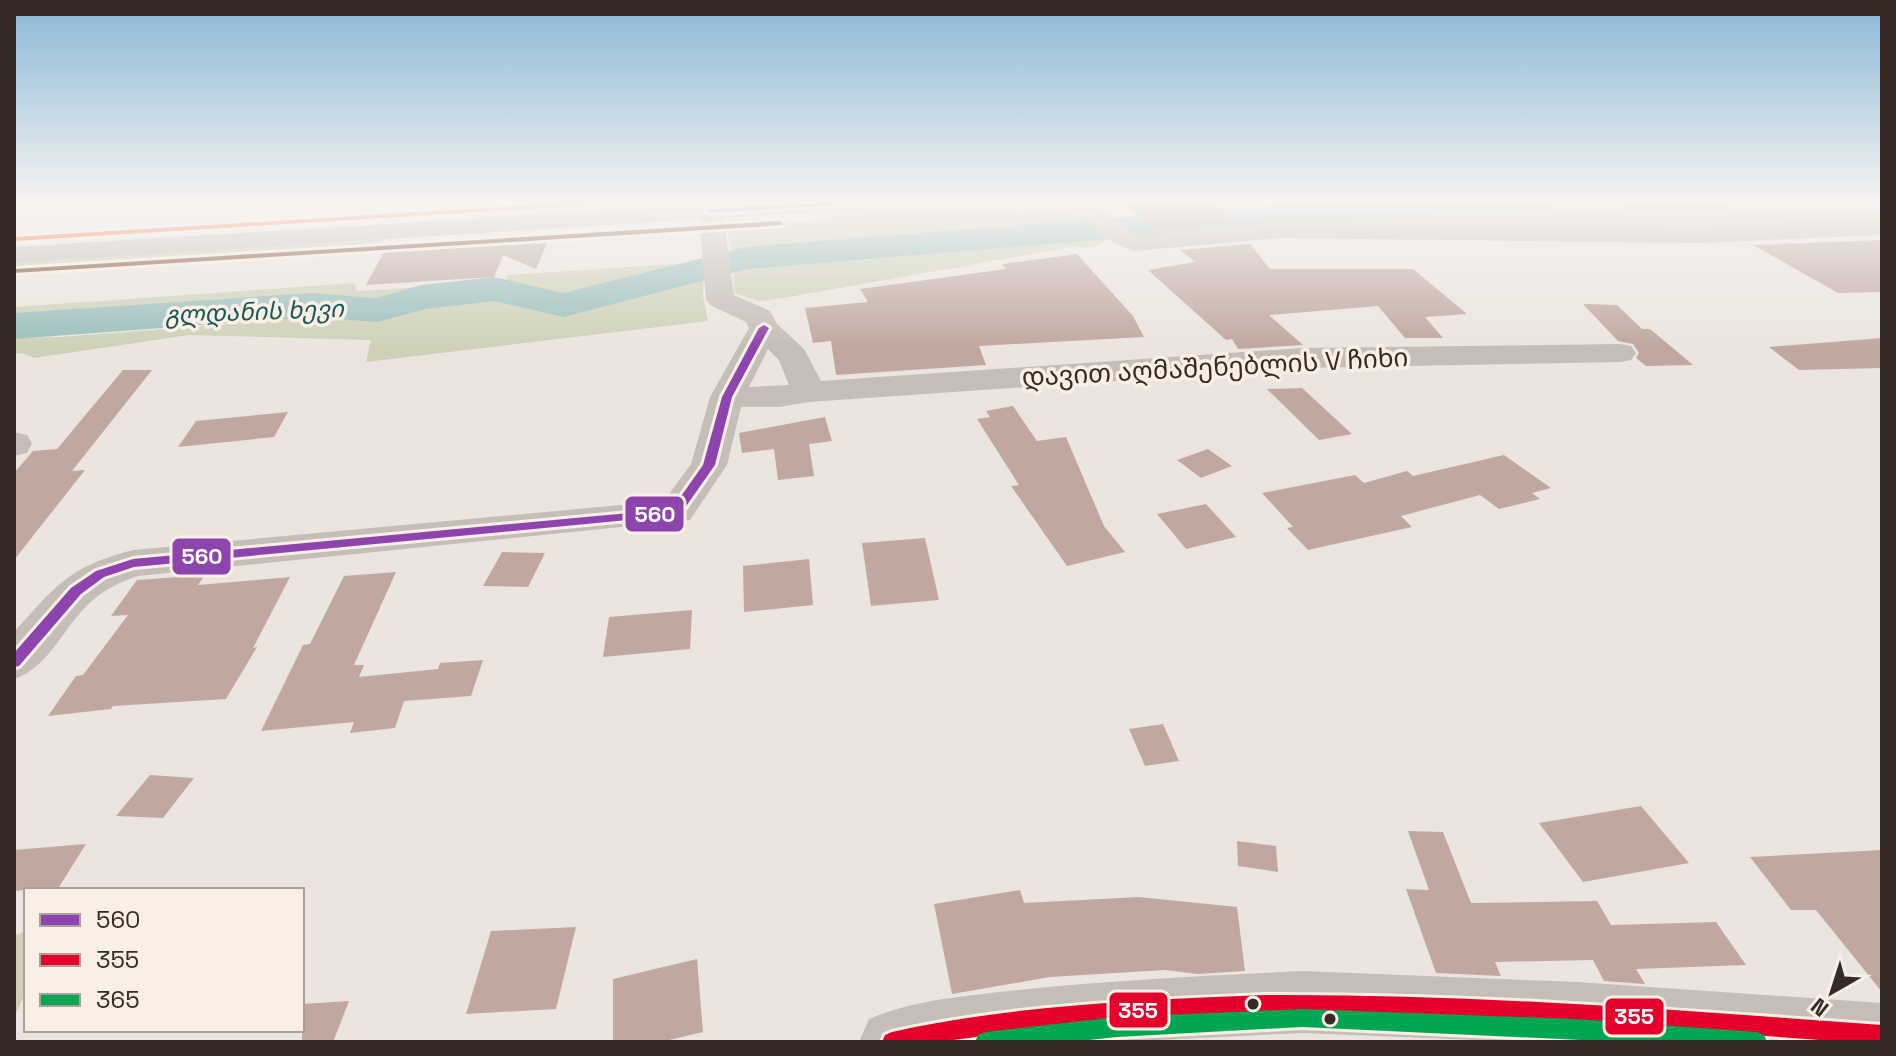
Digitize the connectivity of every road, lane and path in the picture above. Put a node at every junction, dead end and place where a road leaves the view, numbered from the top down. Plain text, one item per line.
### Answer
1 (89, 250) edge
2 (716, 250) edge
3 (14, 255) edge
4 (764, 328) junction
5 (1620, 353) dead end
6 (809, 392) junction
7 (727, 397) junction
8 (14, 662) edge
9 (1882, 1035) edge
10 (892, 1042) edge

1 - 3 street
2 - 4 street
4 - 6 street
4 - 7 street
5 - 6 street, დავით აღმაშენებლის V ჩიხი
6 - 7 street, დავით აღმაშენებლის V ჩიხი
7 - 8 street
9 - 10 street

